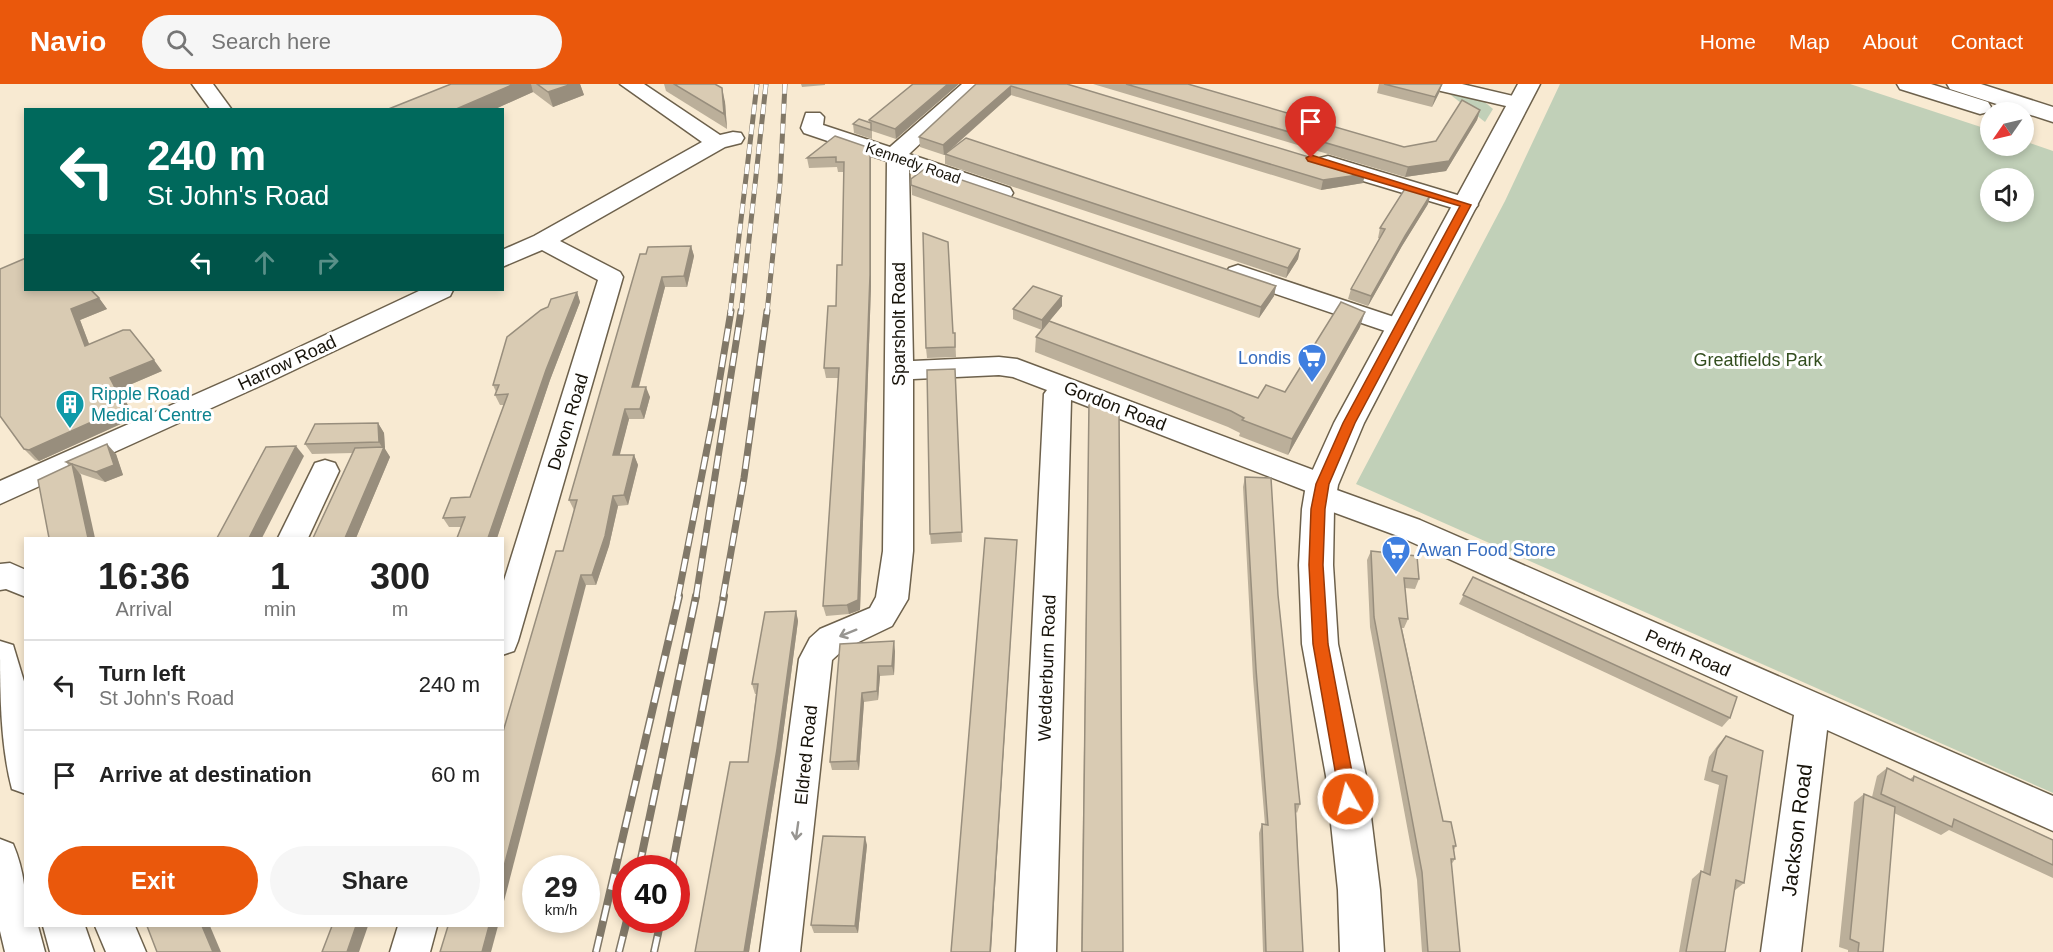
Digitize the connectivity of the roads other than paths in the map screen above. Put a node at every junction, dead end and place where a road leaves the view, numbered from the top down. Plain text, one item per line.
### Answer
1 (202, 84) edge
2 (630, 84) edge
3 (974, 84) edge
4 (1435, 84) edge
5 (1908, 84) edge
6 (1958, 84) edge
7 (2007, 84) edge
8 (1492, 90) edge
9 (1524, 93) edge
10 (2053, 99) edge
11 (1980, 107) edge
12 (220, 108) edge
13 (2053, 115) edge
14 (813, 117) dead end
15 (2034, 125) edge
16 (2053, 131) edge
17 (1311, 158) edge
18 (897, 159) junction
19 (1026, 201) edge
20 (1466, 205) junction
21 (542, 241) junction
22 (504, 259) edge
23 (1215, 265) edge
24 (439, 291) edge
25 (1400, 328) junction
26 (900, 371) junction
27 (1063, 386) junction
28 (325, 471) dead end
29 (1321, 490) junction
30 (0, 493) edge
31 (293, 537) edge
32 (0, 577) edge
33 (24, 584) edge
34 (892, 599) joint
35 (504, 634) edge
36 (0, 656) edge
37 (1812, 709) junction
38 (24, 767) edge
39 (2053, 814) edge
40 (0, 857) edge
41 (64, 927) edge
42 (116, 927) edge
43 (418, 927) edge
44 (25, 952) edge
45 (72, 952) edge
46 (126, 952) edge
47 (410, 952) edge
48 (780, 952) edge
49 (1036, 952) edge
50 (1362, 952) edge
51 (1781, 952) edge

1 - 12 street
2 - 21 street
3 - 18 street
4 - 8 street
5 - 11 main road
6 - 13 main road
7 - 10 main road
8 - 9 street
9 - 20 main road
14 - 18 street, Kennedy Road
15 - 16 main road
17 - 20 street
18 - 19 street, Kennedy Road
18 - 26 street, Sparsholt Road
20 - 25 main road
21 - 22 street
21 - 35 street, Devon Road
23 - 25 street
24 - 30 street, Harrow Road
25 - 29 main road
26 - 27 street, Gordon Road
26 - 34 street, Sparsholt Road
27 - 29 street, Gordon Road
27 - 49 street, Wedderburn Road
28 - 31 street
29 - 37 street, Perth Road
29 - 50 main road
32 - 33 street
34 -> 48 street, Eldred Road
36 - 38 main road
37 - 39 street, Perth Road
37 - 51 street, Jackson Road
40 - 44 street
41 - 45 main road
42 - 46 street
43 - 47 street

